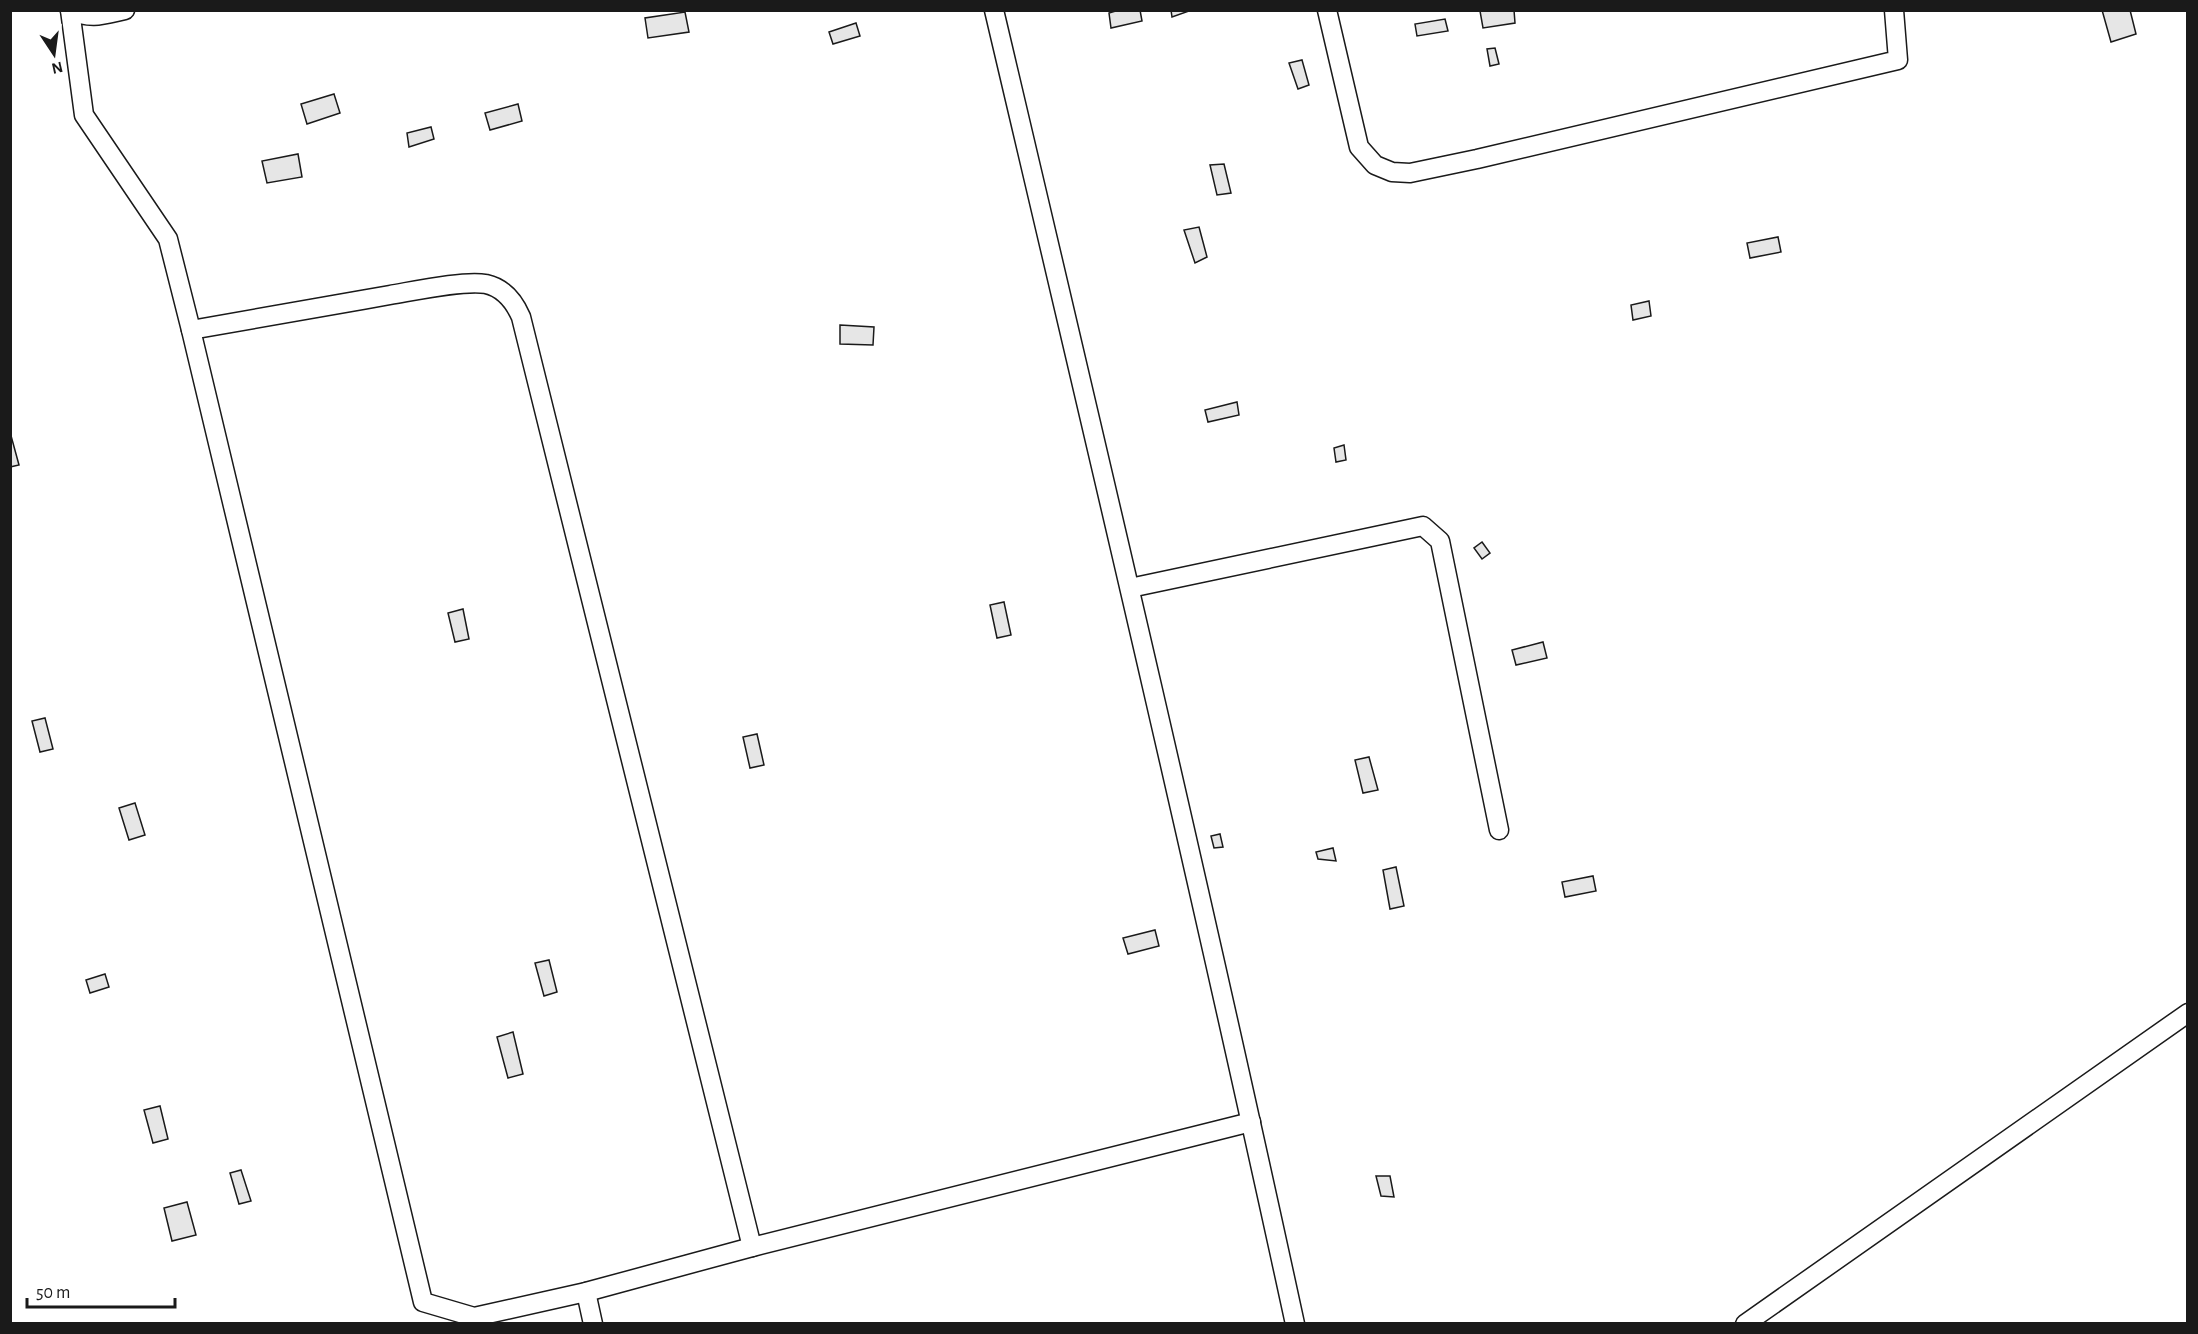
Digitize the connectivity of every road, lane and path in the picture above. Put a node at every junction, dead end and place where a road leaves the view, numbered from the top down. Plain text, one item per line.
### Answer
1 (70, 10) edge
2 (125, 10) edge
3 (994, 10) edge
4 (1327, 10) edge
5 (1894, 10) edge
6 (191, 330) junction
7 (1130, 588) junction
8 (1499, 830) dead end
9 (2187, 1013) edge
10 (1251, 1122) junction
11 (752, 1248) junction
12 (586, 1292) junction
13 (593, 1323) edge
14 (1295, 1323) edge
15 (1745, 1323) edge

1 - 2 street
1 - 6 street
3 - 7 street
4 - 5 street
6 - 11 street
6 - 12 street
7 - 8 street
7 - 10 street
9 - 15 street
10 - 11 street
10 - 14 street
11 - 12 street
12 - 13 street

